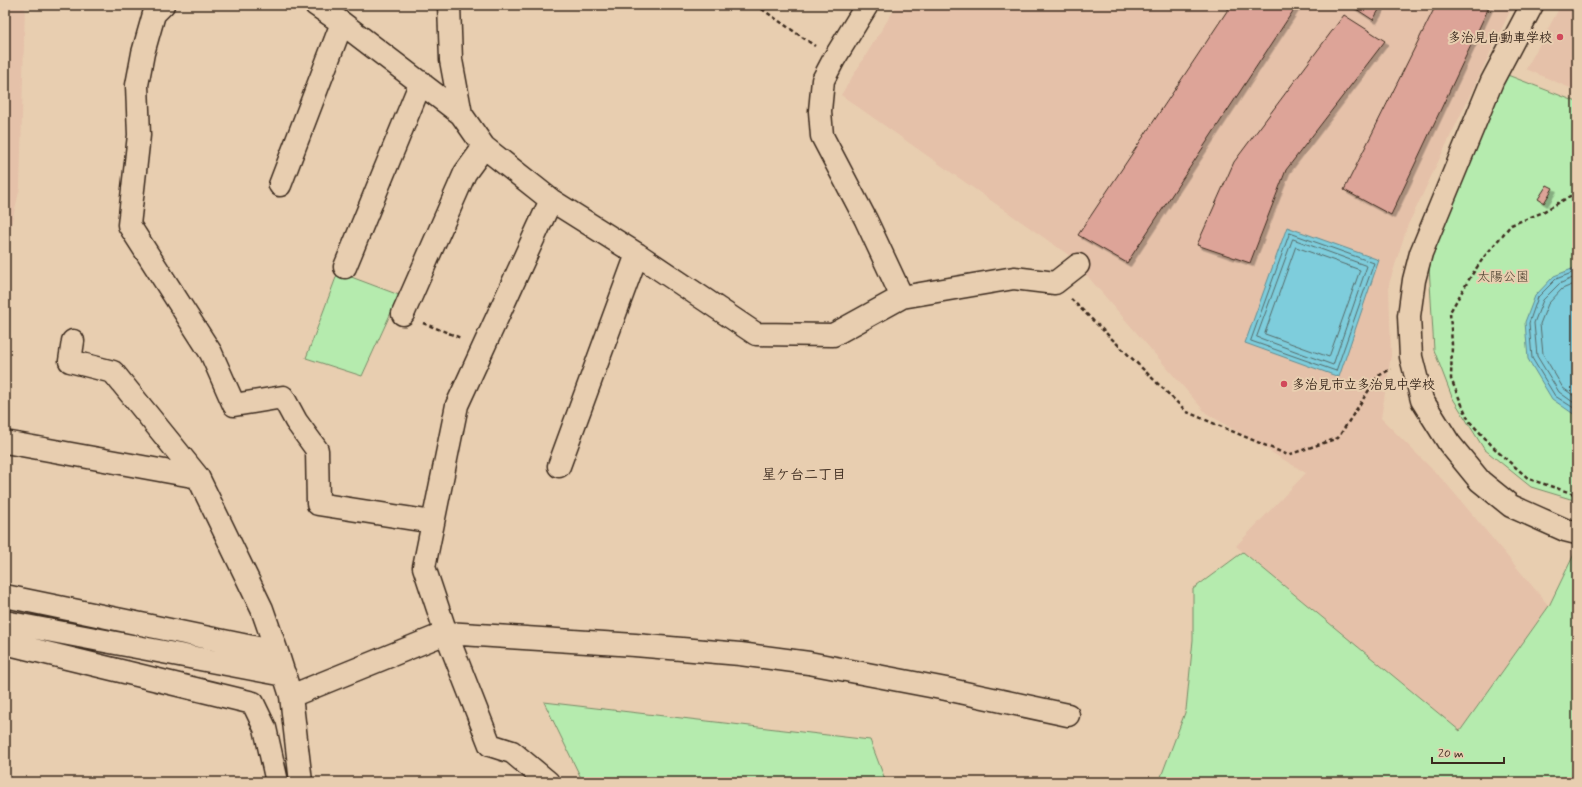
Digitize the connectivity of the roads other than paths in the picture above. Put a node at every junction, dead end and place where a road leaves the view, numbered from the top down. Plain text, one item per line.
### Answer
1 (163, 5) edge
2 (316, 5) edge
3 (449, 5) edge
4 (867, 5) edge
5 (1532, 5) edge
6 (342, 23) junction
7 (421, 82) junction
8 (461, 114) junction
9 (484, 147) junction
10 (280, 185) dead end
11 (551, 200) junction
12 (637, 254) junction
13 (1078, 265) dead end
14 (345, 267) dead end
15 (902, 297) junction
16 (403, 314) road end
17 (73, 341) dead end
18 (5, 442) edge
19 (559, 466) dead end
20 (198, 477) junction
21 (433, 522) junction
22 (1577, 533) edge
23 (5, 596) edge
24 (5, 622) edge
25 (446, 633) junction
26 (5, 643) edge
27 (277, 652) junction
28 (285, 675) junction
29 (290, 696) junction
30 (1068, 716) dead end
31 (277, 782) edge
32 (301, 782) edge
33 (548, 782) edge

1 - 21 street
2 - 6 street
3 - 8 street
4 - 15 street
5 - 22 street
6 - 7 street
6 - 10 street
7 - 8 street
7 - 14 street
8 - 9 street
9 - 11 street
9 - 16 street
11 - 12 street
11 - 21 street
12 - 15 street
12 - 19 street
13 - 15 street
17 - 20 street
18 - 20 street
20 - 27 street
21 - 25 street
23 - 27 street
24 - 28 street
25 - 29 street
25 - 30 street
25 - 33 street
26 - 31 street
27 - 28 street
28 - 29 street
29 - 32 street

